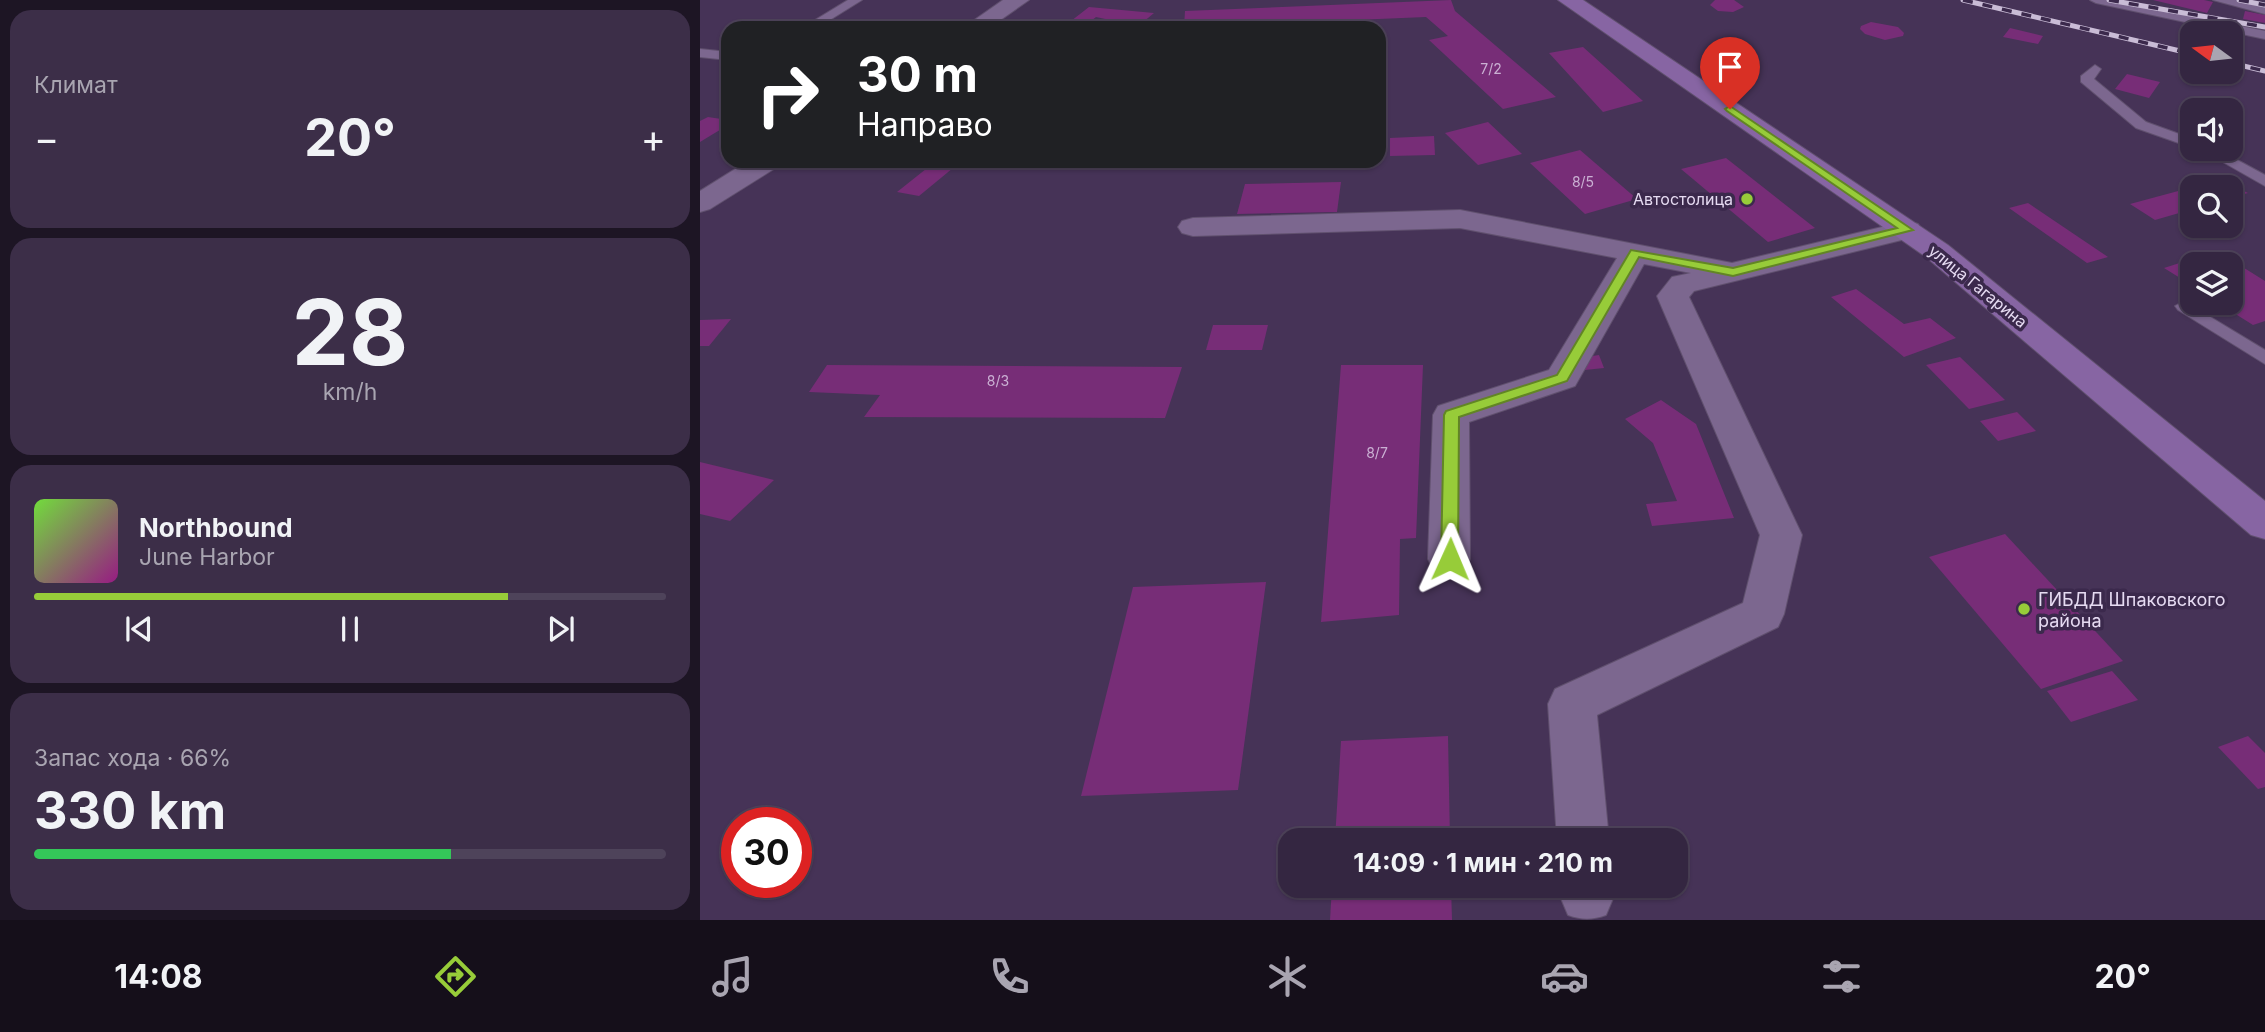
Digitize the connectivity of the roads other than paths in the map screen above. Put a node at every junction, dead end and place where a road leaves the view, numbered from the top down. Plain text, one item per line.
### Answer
1 (856, 0) edge
2 (1018, 0) edge
3 (1569, 0) edge
4 (2096, 0) edge
5 (2219, 0) edge
6 (2265, 10) edge
7 (820, 21) edge
8 (985, 21) edge
9 (2265, 35) edge
10 (700, 53) edge
11 (721, 55) edge
12 (2095, 69) dead end
13 (2180, 139) edge
14 (2229, 161) edge
15 (756, 168) edge
16 (2265, 181) edge
17 (700, 204) edge
18 (1192, 227) dead end
19 (1907, 230) junction
20 (1635, 253) junction
21 (1733, 272) junction
22 (2198, 315) edge
23 (2265, 358) edge
24 (2265, 524) edge
25 (1450, 559) dead end
26 (1582, 828) edge

1 - 7 lane
2 - 8 street
3 - 19 main road, улица Гагарина
4 - 9 lane
5 - 6 lane
10 - 11 lane
12 - 13 lane
14 - 16 lane
15 - 17 street
18 - 20 street
19 - 21 street
19 - 24 main road, улица Гагарина
20 - 21 street
20 - 25 street
21 - 26 street
22 - 23 lane

